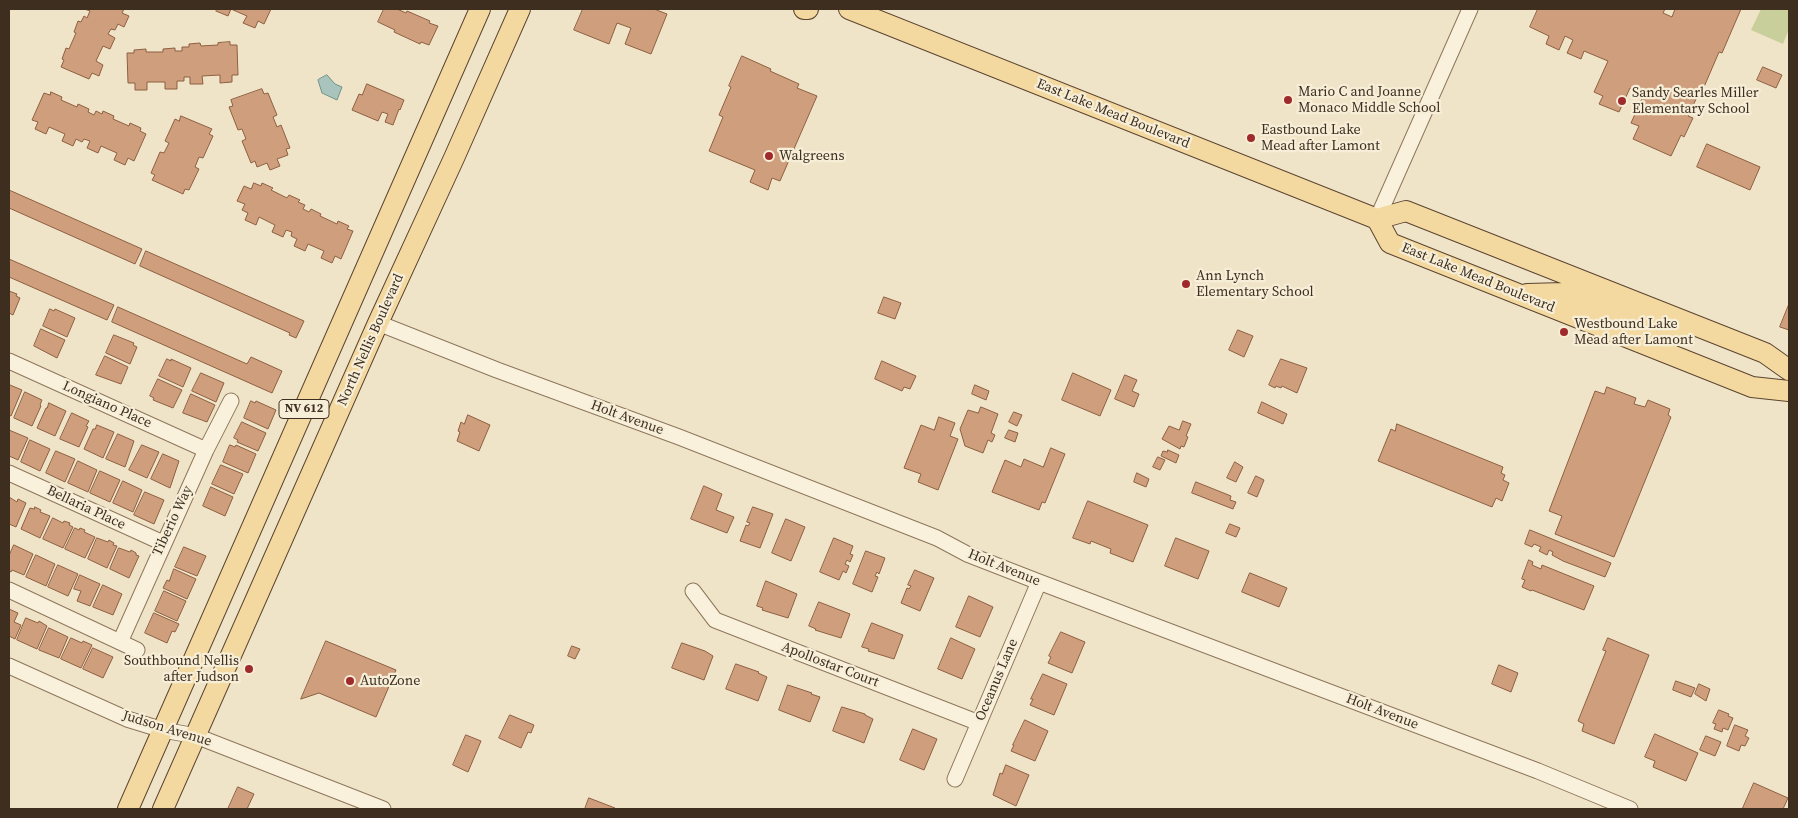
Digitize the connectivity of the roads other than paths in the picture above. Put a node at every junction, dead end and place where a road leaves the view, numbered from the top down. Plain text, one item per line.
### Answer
1 (480, 9) edge
2 (520, 9) edge
3 (849, 9) edge
4 (1470, 9) edge
5 (1377, 219) junction
6 (1520, 295) junction
7 (378, 323) junction
8 (1689, 323) junction
9 (9, 361) edge
10 (1789, 370) edge
11 (1789, 391) edge
12 (231, 401) dead end
13 (206, 450) junction
14 (9, 473) edge
15 (163, 544) junction
16 (1039, 582) junction
17 (9, 590) edge
18 (693, 591) dead end
19 (120, 642) junction
20 (137, 650) dead end
21 (9, 666) edge
22 (979, 724) junction
23 (163, 730) junction
24 (196, 736) junction
25 (955, 779) dead end
26 (128, 809) edge
27 (163, 809) edge
28 (383, 809) edge
29 (1630, 809) edge

1 - 23 main road, NV 612
2 - 7 main road, North Nellis Boulevard / NV 612
3 - 5 main road, East Lake Mead Boulevard
4 - 5 street
5 - 6 main road, East Lake Mead Boulevard
5 - 8 main road
6 - 8 main road
6 - 11 main road, East Lake Mead Boulevard
7 - 16 street, Holt Avenue
7 - 24 main road, North Nellis Boulevard / NV 612
8 - 10 main road
9 - 13 street, Longiano Place
12 - 13 street, Tiberio Way
13 - 15 street, Tiberio Way
14 - 15 street, Bellaria Place
15 - 19 street, Tiberio Way
16 - 22 street, Oceanus Lane
16 - 29 street, Holt Avenue
17 - 19 street
18 - 22 street, Apollostar Court
19 - 20 street
21 - 23 street, Judson Avenue
22 - 25 street, Oceanus Lane
23 - 24 street, Judson Avenue
23 - 26 main road, NV 612
24 - 27 main road, North Nellis Boulevard / NV 612
24 - 28 street, Judson Avenue

